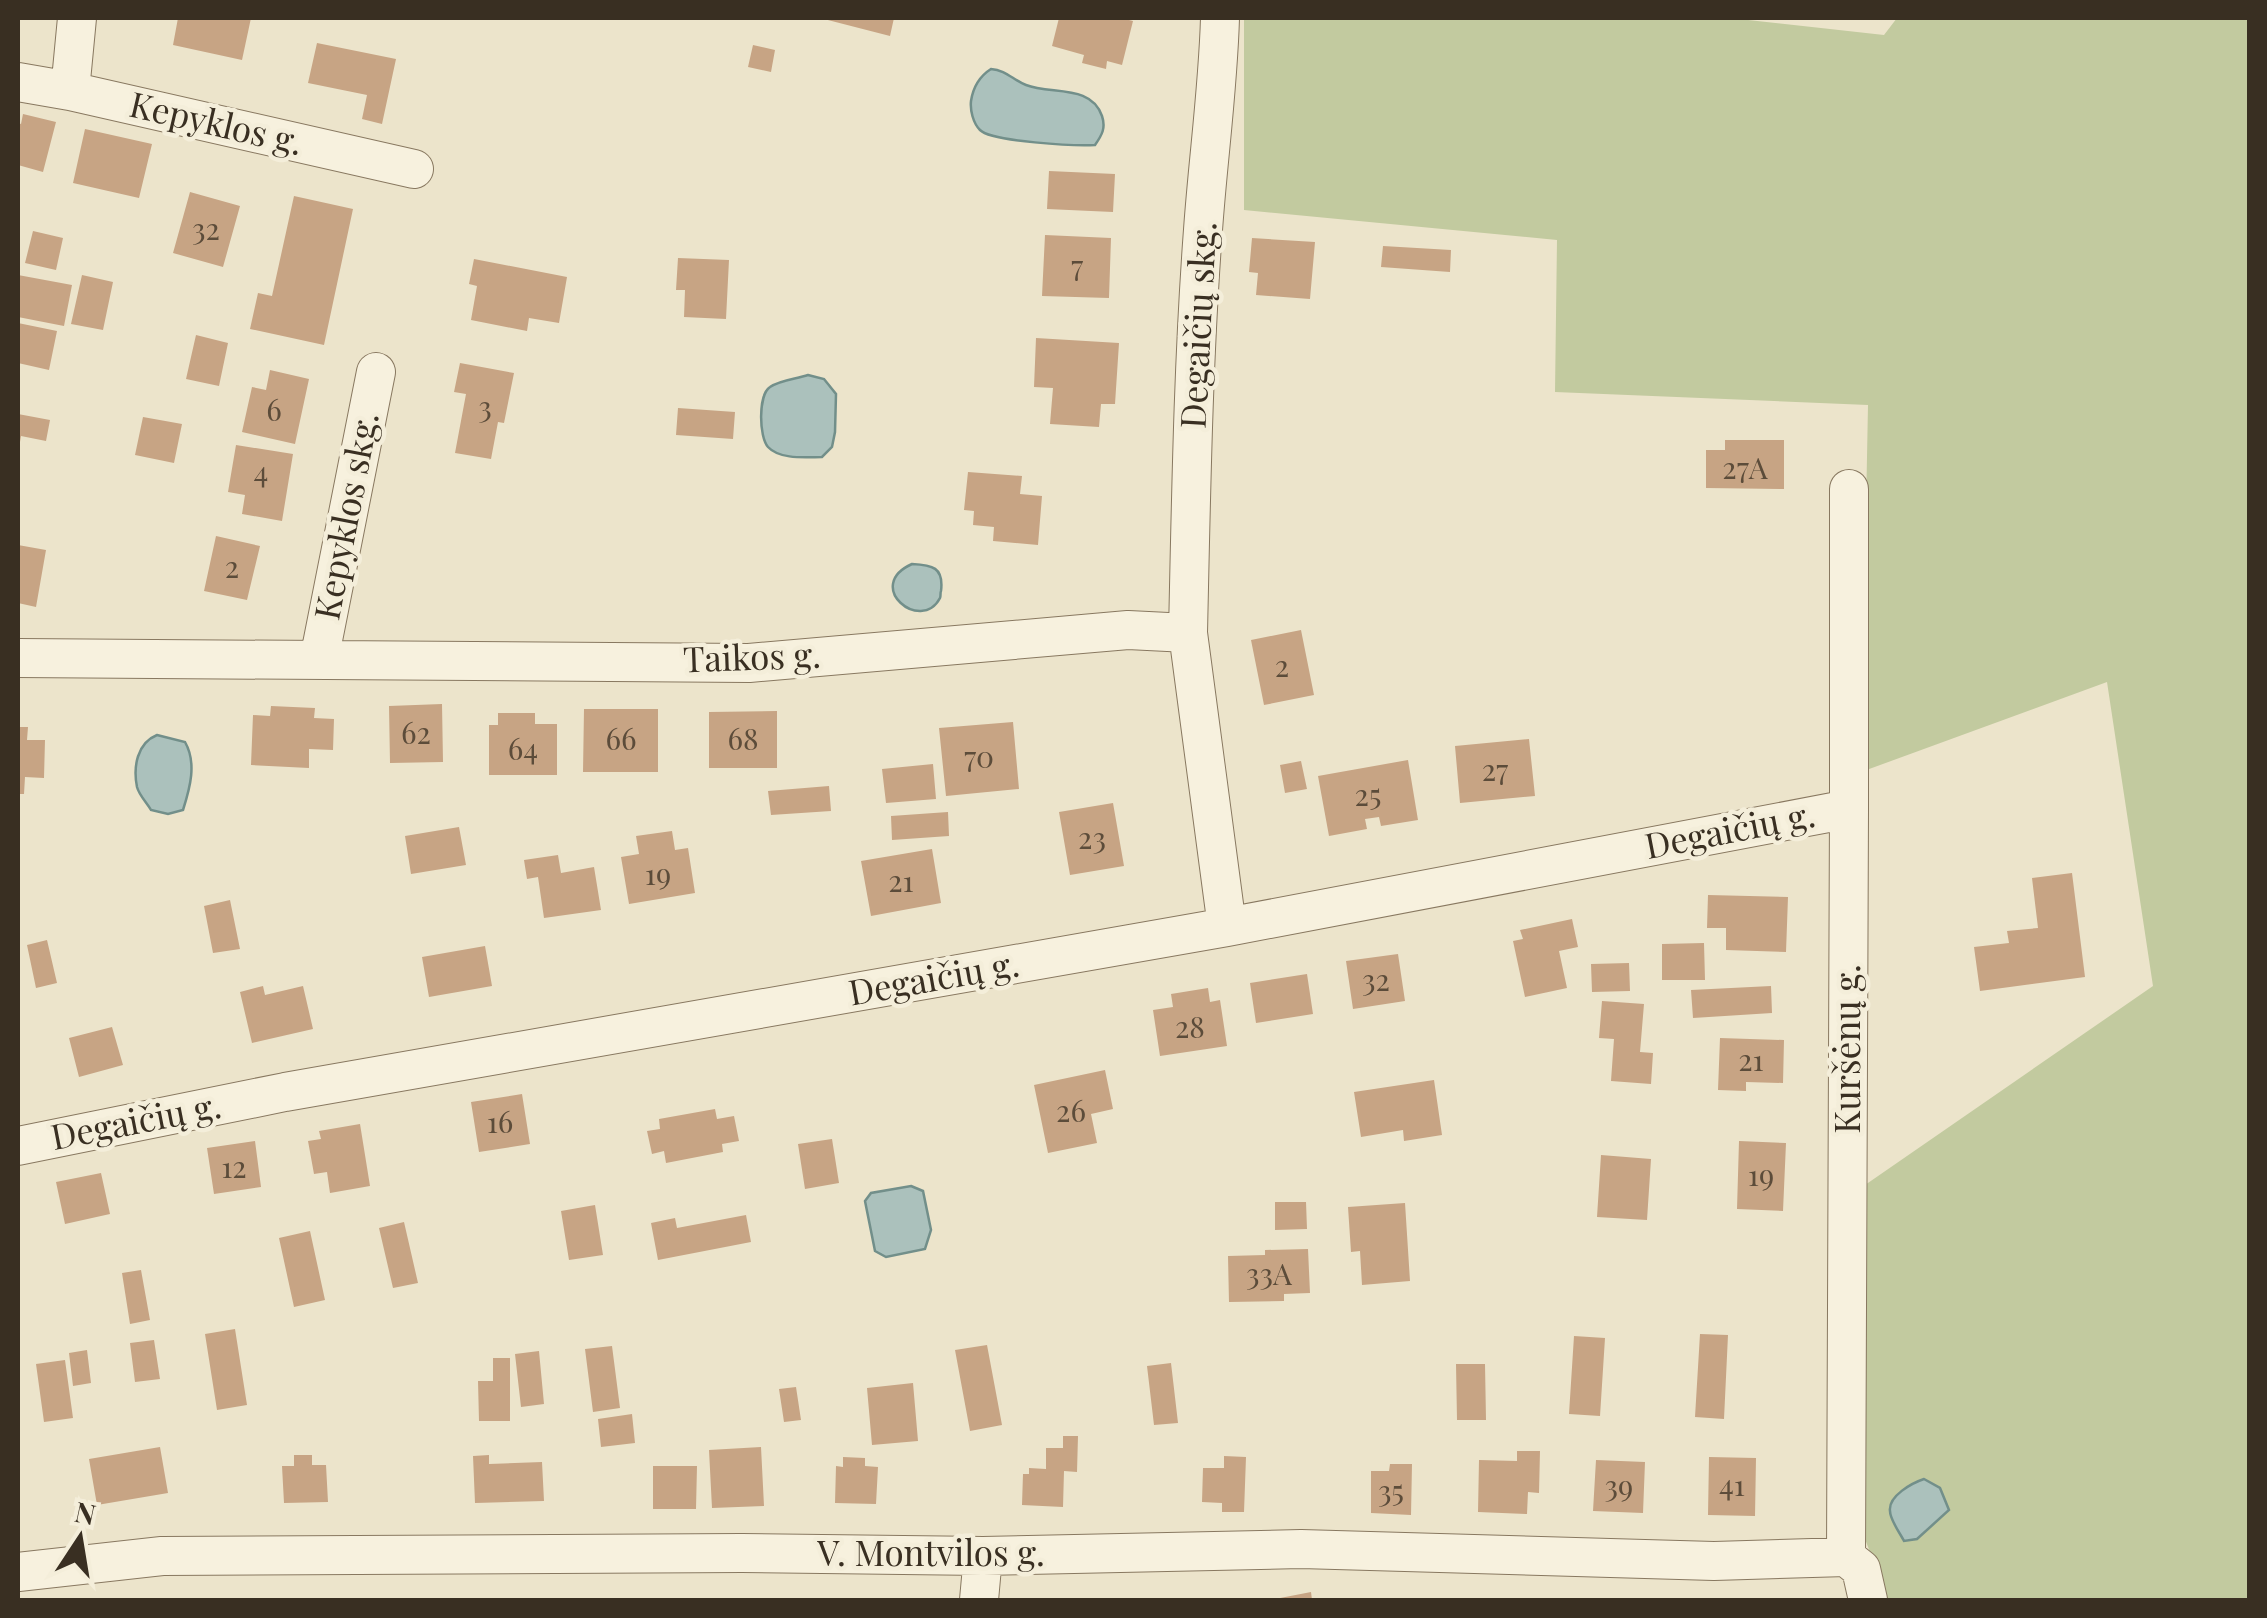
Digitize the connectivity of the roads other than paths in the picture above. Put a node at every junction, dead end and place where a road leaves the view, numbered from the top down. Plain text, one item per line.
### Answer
1 (77, 18) edge
2 (1220, 18) edge
3 (18, 82) edge
4 (70, 91) junction
5 (414, 169) dead end
6 (376, 372) dead end
7 (1848, 489) dead end
8 (1188, 633) junction
9 (18, 658) edge
10 (319, 660) junction
11 (1850, 809) junction
12 (1227, 927) junction
13 (18, 1146) edge
14 (983, 1556) junction
15 (1846, 1557) junction
16 (18, 1572) edge
17 (979, 1600) edge
18 (1868, 1600) edge

1 - 4 street
2 - 8 street, Degaičių skg.
3 - 4 street, Kepyklos g.
4 - 5 street, Kepyklos g.
6 - 10 street, Kepyklos skg.
7 - 11 street, Kuršėnų g.
8 - 10 street, Taikos g.
8 - 12 street
9 - 10 street, Taikos g.
11 - 12 street, Degaičių g.
11 - 15 street, Kuršėnų g.
12 - 13 street, Degaičių g.
14 - 15 street, V. Montvilos g.
14 - 16 street, V. Montvilos g.
14 - 17 street
15 - 18 street, Kuršėnų g.

